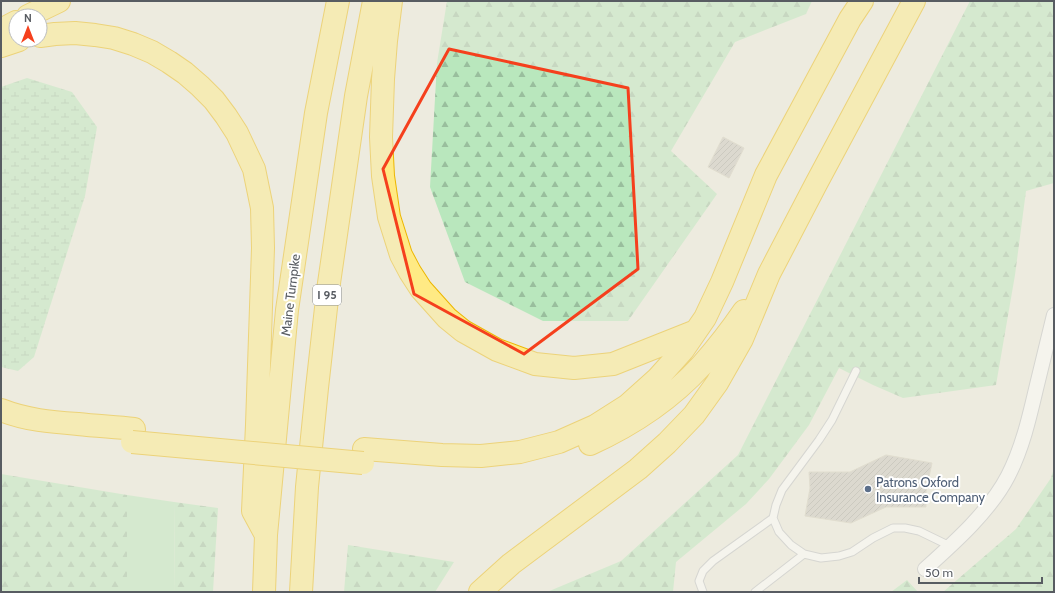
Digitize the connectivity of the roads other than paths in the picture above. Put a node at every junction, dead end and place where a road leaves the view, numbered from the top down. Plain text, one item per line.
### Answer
1 (59, 1) edge
2 (338, 1) edge
3 (374, 1) edge
4 (391, 1) edge
5 (862, 1) edge
6 (914, 1) edge
7 (45, 8) edge
8 (48, 35) edge
9 (769, 274) junction
10 (1054, 315) edge
11 (696, 332) junction
12 (856, 371) dead end
13 (1, 410) edge
14 (1, 424) edge
15 (133, 436) junction
16 (363, 456) junction
17 (773, 518) junction
18 (266, 535) junction
19 (950, 546) junction
20 (804, 554) junction
21 (925, 569) dead end
22 (264, 592) edge
23 (301, 592) edge
24 (480, 592) edge
25 (703, 592) edge
26 (755, 592) edge

1 - 7 highway
2 - 18 highway, Maine Turnpike
3 - 23 highway, I 95
4 - 11 highway
5 - 11 highway
6 - 9 highway
8 - 18 highway
9 - 16 highway
9 - 24 highway
10 - 19 street
11 - 16 highway
12 - 17 lane
13 - 15 highway
14 - 15 highway
15 - 16 highway
17 - 20 lane
17 - 25 lane
18 - 22 highway, Maine Turnpike
19 - 20 lane
19 - 21 street
20 - 26 lane

